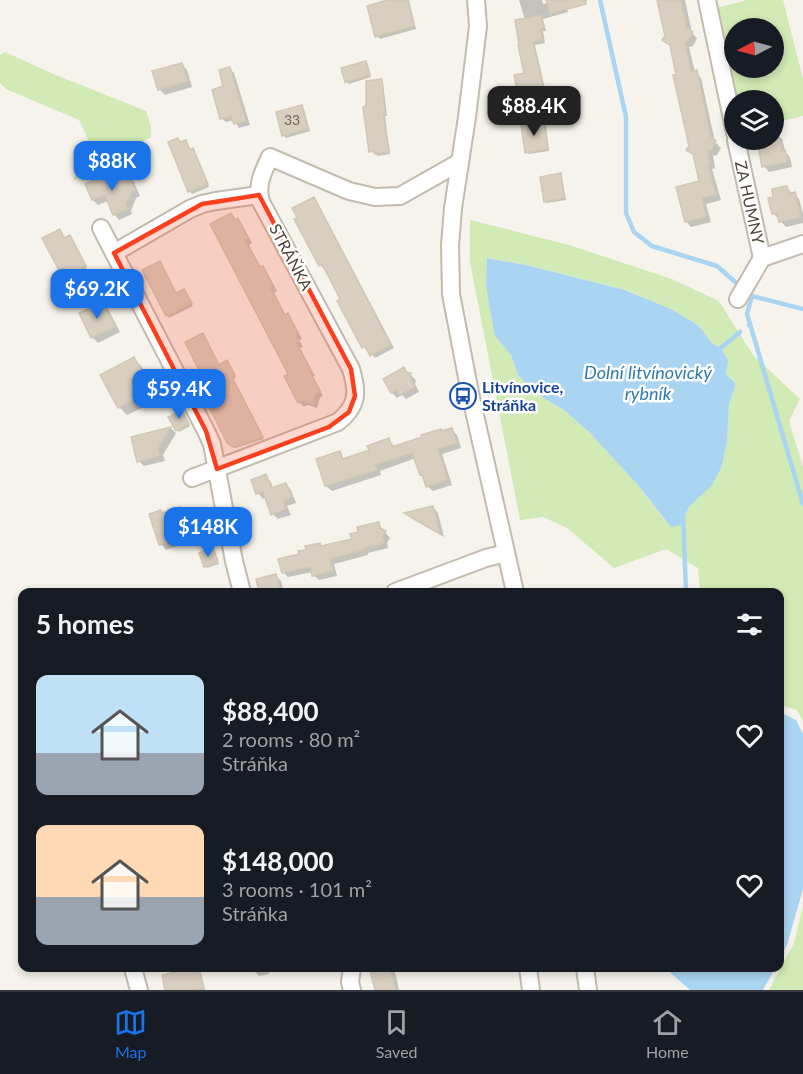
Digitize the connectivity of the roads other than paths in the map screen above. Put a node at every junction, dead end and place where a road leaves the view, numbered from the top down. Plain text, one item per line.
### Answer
1 (476, 0) edge
2 (706, 0) edge
3 (726, 90) edge
4 (738, 150) edge
5 (460, 162) junction
6 (259, 195) junction
7 (101, 228) dead end
8 (803, 244) edge
9 (114, 253) junction
10 (762, 258) junction
11 (738, 299) dead end
12 (218, 469) junction
13 (192, 478) dead end
14 (506, 553) junction
15 (241, 588) edge
16 (406, 588) edge
17 (514, 588) edge
18 (134, 972) edge
19 (351, 972) edge
20 (529, 972) edge
21 (586, 972) edge
22 (139, 990) edge
23 (352, 990) edge
24 (531, 990) edge
25 (588, 990) edge

1 - 5 street
2 - 3 street
4 - 10 street, ZA HUMNY
5 - 6 street
5 - 14 street
6 - 9 street
6 - 12 street, STRÁŇKA
7 - 9 street
8 - 10 street, ZA HUMNY
9 - 12 street
10 - 11 street
12 - 13 street, STRÁŇKA
12 - 15 street
14 - 16 street
14 - 17 street
18 - 22 street
19 - 23 street
20 - 24 street
21 - 25 street

